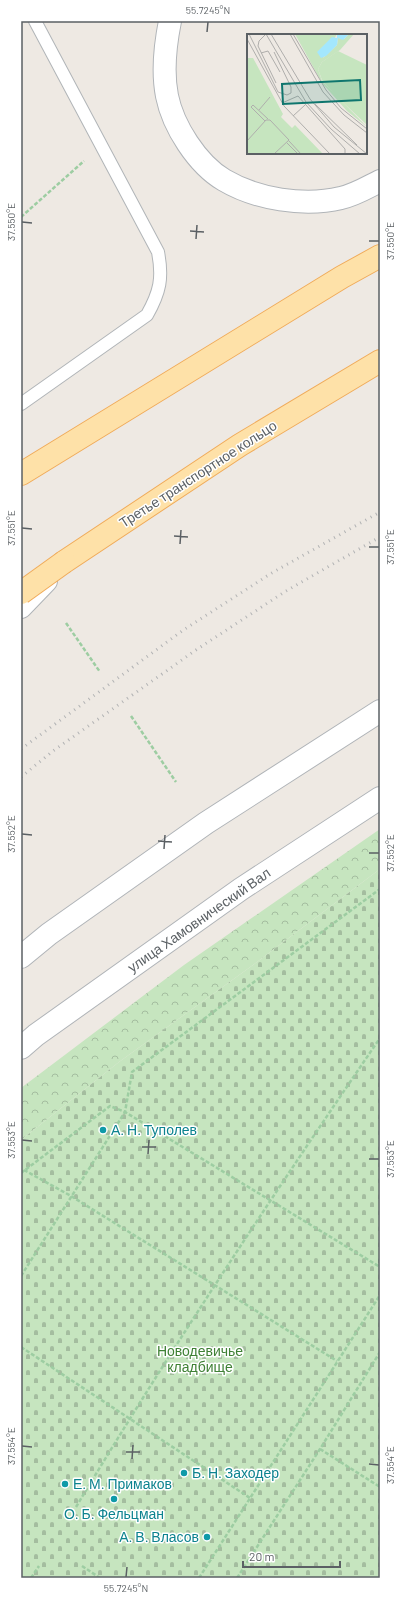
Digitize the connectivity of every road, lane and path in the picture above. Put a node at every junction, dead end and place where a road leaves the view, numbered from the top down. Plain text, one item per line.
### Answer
1 (35, 21) edge
2 (170, 21) edge
3 (101, 146) junction
4 (380, 180) edge
5 (21, 217) edge
6 (380, 256) edge
7 (380, 361) edge
8 (21, 404) edge
9 (21, 474) edge
10 (64, 562) junction
11 (21, 593) edge
12 (21, 607) edge
13 (66, 623) dead end
14 (100, 672) dead end
15 (380, 711) edge
16 (131, 716) dead end
17 (176, 782) dead end
18 (380, 798) edge
19 (380, 889) edge
20 (21, 957) edge
21 (380, 1038) edge
22 (21, 1048) edge
23 (125, 1112) junction
24 (24, 1170) junction
25 (21, 1172) edge
26 (71, 1196) junction
27 (269, 1201) junction
28 (380, 1267) edge
29 (21, 1276) edge
30 (215, 1286) junction
31 (380, 1294) edge
32 (21, 1347) edge
33 (380, 1352) edge
34 (337, 1361) junction
35 (129, 1418) junction
36 (320, 1449) junction
37 (380, 1487) edge
38 (250, 1498) junction
39 (76, 1507) dead end
40 (39, 1566) dead end
41 (82, 1566) dead end
42 (32, 1578) edge
43 (100, 1578) edge
44 (199, 1578) edge
45 (237, 1578) edge

1 - 3 lane
2 - 4 main road
3 - 5 path
3 - 8 lane
6 - 9 main road
7 - 10 main road, Третье транспортное кольцо
10 - 11 main road, Третье транспортное кольцо, bridge
10 - 12 main road
13 - 14 path
15 - 20 main road
16 - 17 path
18 - 22 main road, улица Хамовнический Вал
19 - 23 path
21 - 27 path
23 - 24 path
23 - 26 path
23 - 27 path
24 - 25 path
24 - 26 path
26 - 29 path
26 - 30 path
27 - 28 path
27 - 30 path
30 - 34 path
30 - 35 path
31 - 34 path
32 - 35 path
33 - 36 path
34 - 38 path
35 - 38 path
35 - 39 path
36 - 37 path
36 - 45 path
38 - 44 path
40 - 42 path
41 - 43 path

